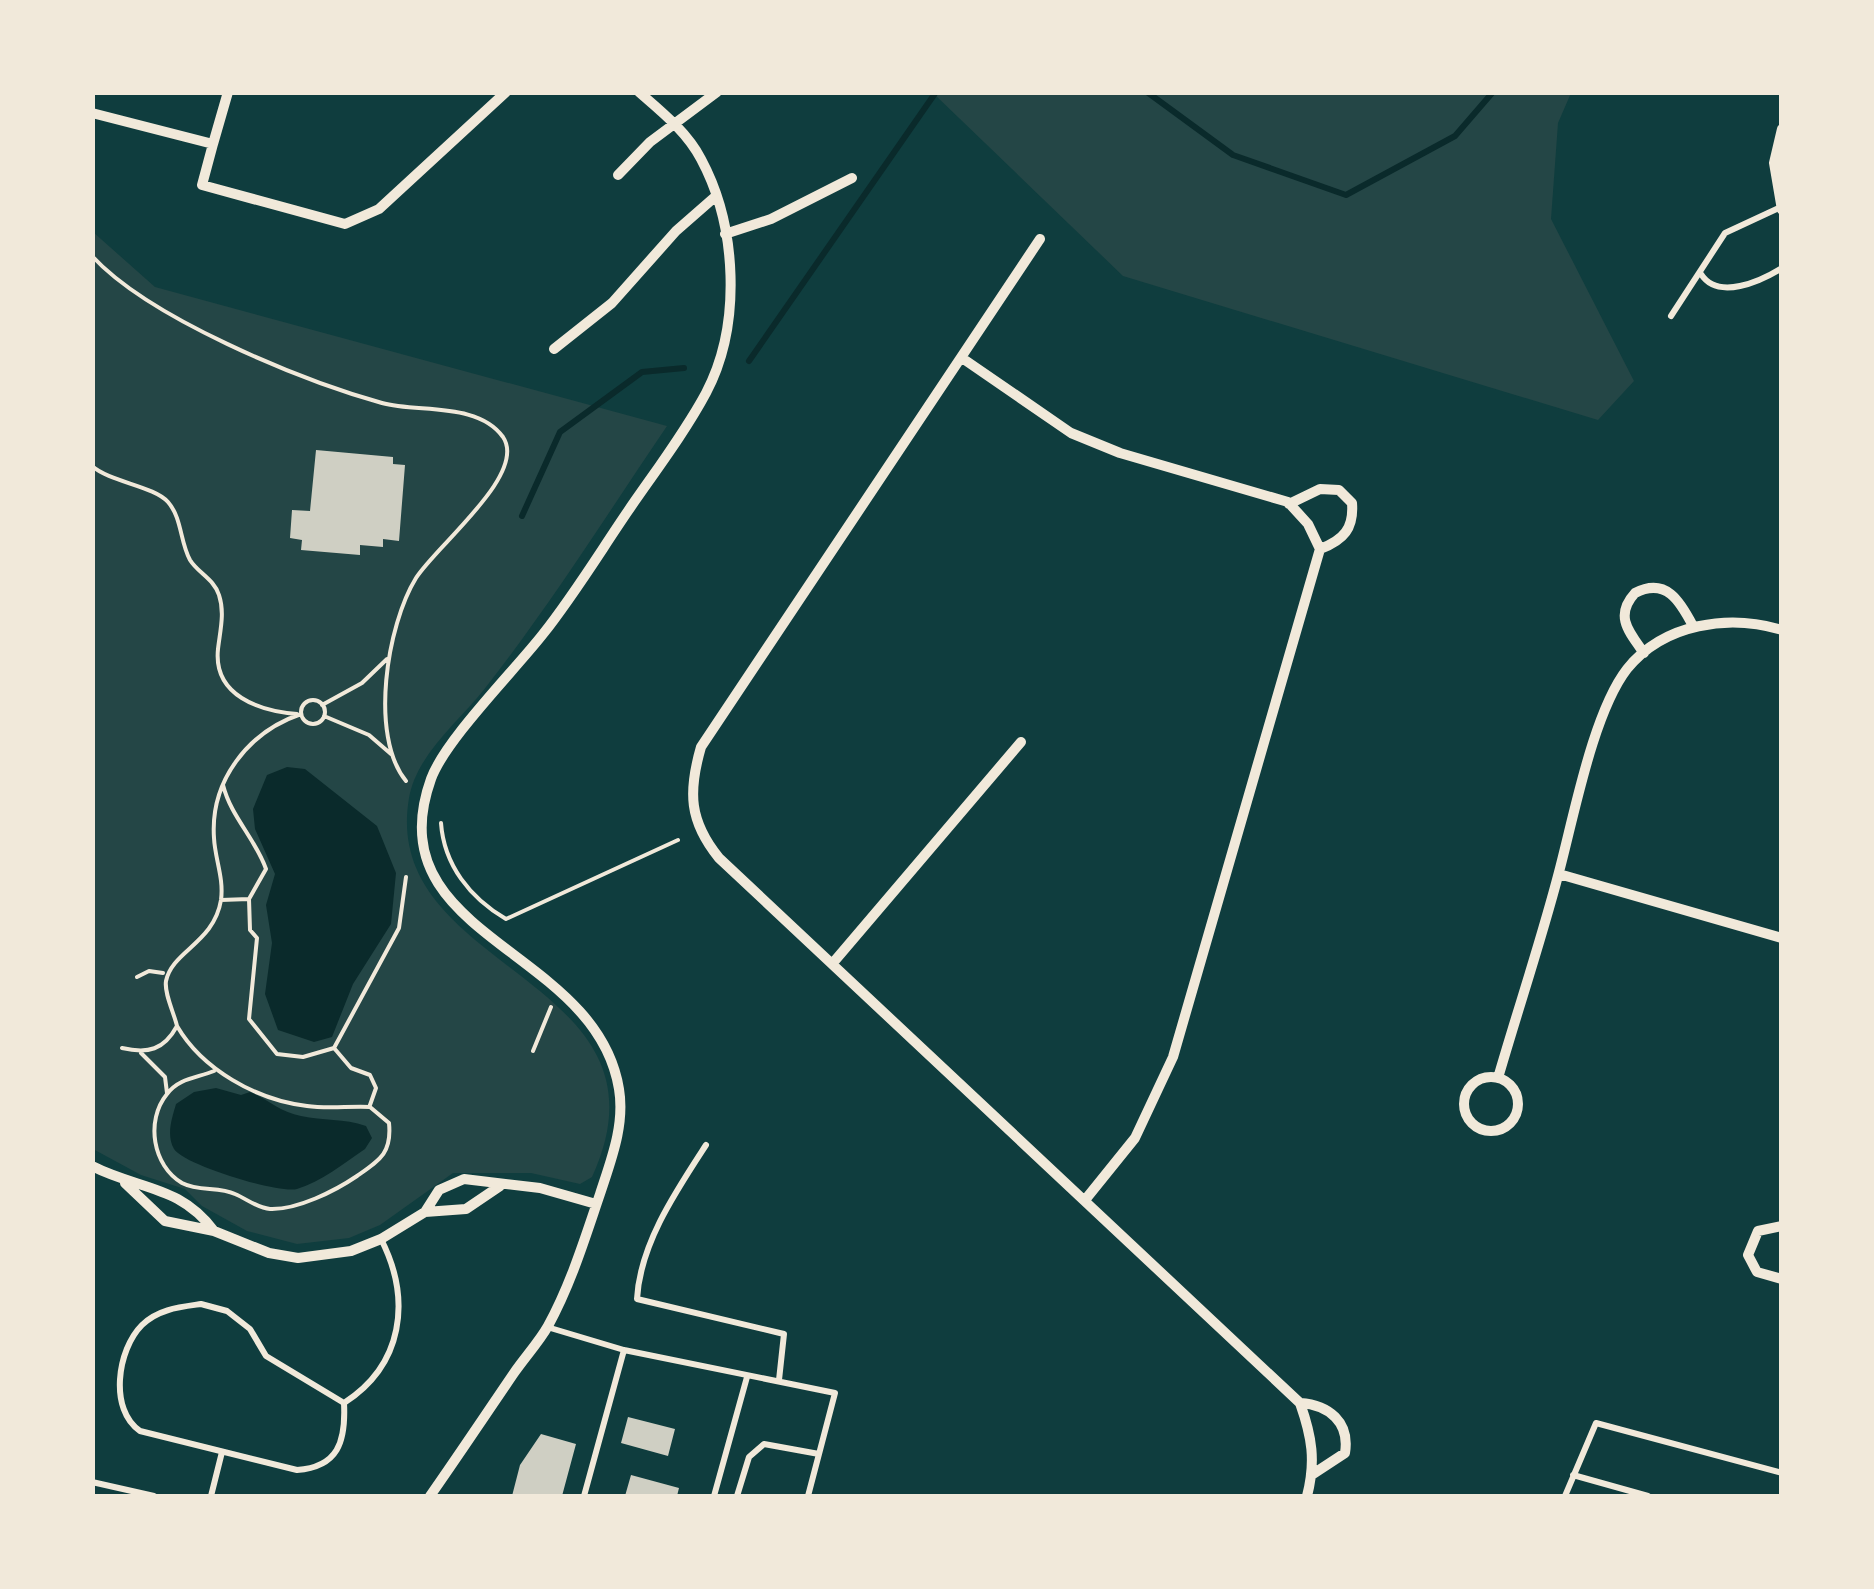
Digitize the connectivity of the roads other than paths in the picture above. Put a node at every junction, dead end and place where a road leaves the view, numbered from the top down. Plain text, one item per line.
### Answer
1 (228, 92) edge
2 (506, 92) edge
3 (640, 92) edge
4 (717, 92) edge
5 (92, 113) edge
6 (676, 124) junction
7 (1782, 129) edge
8 (213, 144) junction
9 (618, 176) dead end
10 (852, 178) dead end
11 (716, 196) junction
12 (1781, 208) edge
13 (725, 234) junction
14 (1040, 240) dead end
15 (1782, 268) edge
16 (1702, 274) junction
17 (1671, 316) dead end
18 (554, 349) dead end
19 (962, 358) junction
20 (1289, 504) junction
21 (1320, 549) junction
22 (1692, 626) junction
23 (1782, 630) edge
24 (1644, 654) junction
25 (1020, 742) dead end
26 (1559, 874) junction
27 (1782, 938) edge
28 (832, 964) junction
29 (1498, 1078) junction
30 (706, 1146) dead end
31 (92, 1166) edge
32 (125, 1183) junction
33 (500, 1186) junction
34 (1086, 1200) junction
35 (596, 1204) junction
36 (425, 1212) junction
37 (1782, 1226) edge
38 (214, 1231) junction
39 (381, 1240) junction
40 (1782, 1279) edge
41 (548, 1327) junction
42 (624, 1350) junction
43 (746, 1378) junction
44 (779, 1380) junction
45 (1300, 1402) junction
46 (344, 1403) junction
47 (222, 1452) junction
48 (819, 1454) junction
49 (1782, 1473) edge
50 (1313, 1474) junction
51 (1573, 1476) junction
52 (92, 1482) edge
53 (154, 1496) edge
54 (211, 1496) edge
55 (430, 1496) edge
56 (584, 1496) edge
57 (714, 1496) edge
58 (737, 1496) edge
59 (808, 1496) edge
60 (1307, 1496) edge
61 (1565, 1496) edge
62 (1648, 1496) edge

1 - 8 street
2 - 8 street
3 - 6 street
4 - 6 street
5 - 8 street
6 - 9 street
6 - 11 street
7 - 12 street
10 - 13 street
11 - 13 street
11 - 18 street
12 - 16 lane
13 - 35 street
14 - 19 street
15 - 16 lane
16 - 17 lane
19 - 20 street
19 - 28 street
20 - 21 street
20 - 21 street
21 - 34 street
22 - 23 street
22 - 24 street
22 - 24 street
24 - 26 street
25 - 28 street
26 - 27 street
26 - 29 street
28 - 34 street
29 - 29 street
30 - 44 lane
31 - 32 street
32 - 38 street
32 - 38 street
33 - 35 street
33 - 36 street
33 - 36 street
34 - 45 street
35 - 41 street
36 - 39 street
37 - 40 street
38 - 39 street
39 - 46 lane
41 - 42 lane
41 - 55 street
42 - 43 lane
42 - 56 lane
43 - 44 lane
43 - 57 lane
44 - 48 lane
45 - 50 street
45 - 50 street
46 - 47 lane
46 - 47 lane
47 - 54 lane
48 - 58 lane
48 - 59 lane
49 - 51 lane
50 - 60 street
51 - 61 lane
51 - 62 lane
52 - 53 lane

